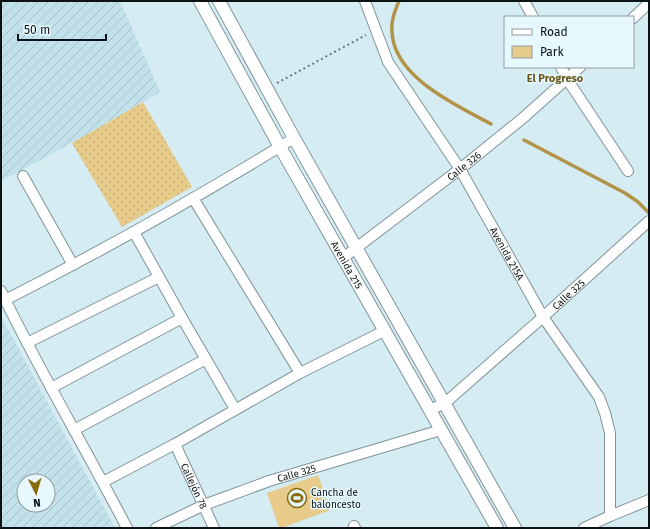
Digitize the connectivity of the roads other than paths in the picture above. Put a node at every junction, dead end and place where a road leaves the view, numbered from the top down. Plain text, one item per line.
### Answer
1 (200, 1) edge
2 (219, 1) edge
3 (365, 1) edge
4 (524, 1) edge
5 (649, 3) edge
6 (532, 16) edge
7 (634, 17) edge
8 (562, 68) edge
9 (579, 68) edge
10 (567, 79) junction
11 (294, 138) junction
12 (280, 147) junction
13 (460, 169) junction
14 (628, 171) dead end
15 (23, 176) dead end
16 (193, 198) junction
17 (648, 222) edge
18 (134, 232) junction
19 (357, 248) junction
20 (343, 258) junction
21 (73, 265) junction
22 (160, 277) junction
23 (3, 295) edge
24 (543, 317) junction
25 (182, 318) junction
26 (384, 330) junction
27 (27, 343) junction
28 (206, 359) junction
29 (300, 373) junction
30 (51, 388) junction
31 (445, 404) junction
32 (235, 409) junction
33 (430, 410) junction
34 (74, 430) junction
35 (441, 430) junction
36 (175, 444) junction
37 (103, 482) junction
38 (649, 501) edge
39 (204, 505) junction
40 (610, 516) junction
41 (127, 528) edge
42 (156, 528) edge
43 (214, 528) edge
44 (496, 528) edge
45 (515, 528) edge
46 (584, 528) edge

1 - 12 street, Avenida 215
2 - 11 street, Avenida 215
3 - 13 street, Avenida 215A
4 - 6 street
5 - 7 street
8 - 10 street
9 - 10 street, Calle 326
10 - 13 street, Calle 326
10 - 14 street
11 - 12 street
11 - 19 street, Avenida 215
12 - 16 street
12 - 20 street, Avenida 215
13 - 19 street, Calle 326
13 - 24 street, Avenida 215A
15 - 21 street
16 - 18 street
16 - 29 street
17 - 24 street, Calle 325
18 - 21 street
18 - 22 street
19 - 20 street, Calle 326
19 - 31 street, Avenida 215
20 - 26 street, Avenida 215
21 - 23 street
22 - 25 street
22 - 27 street
23 - 27 street
24 - 31 street, Calle 325
24 - 40 street, Avenida 215A
25 - 28 street
25 - 30 street
26 - 29 street
26 - 33 street, Avenida 215
27 - 30 street
28 - 32 street
28 - 34 street
29 - 32 street
30 - 34 street
31 - 33 street, Calle 325
31 - 45 street, Avenida 215
32 - 36 street
33 - 35 street, Avenida 215
34 - 37 street
35 - 39 street, Calle 325
35 - 44 street, Avenida 215
36 - 37 street
36 - 39 street, Callejón 78
37 - 41 street
38 - 40 street
39 - 42 street, Calle 325
39 - 43 street, Callejón 78
40 - 46 street

